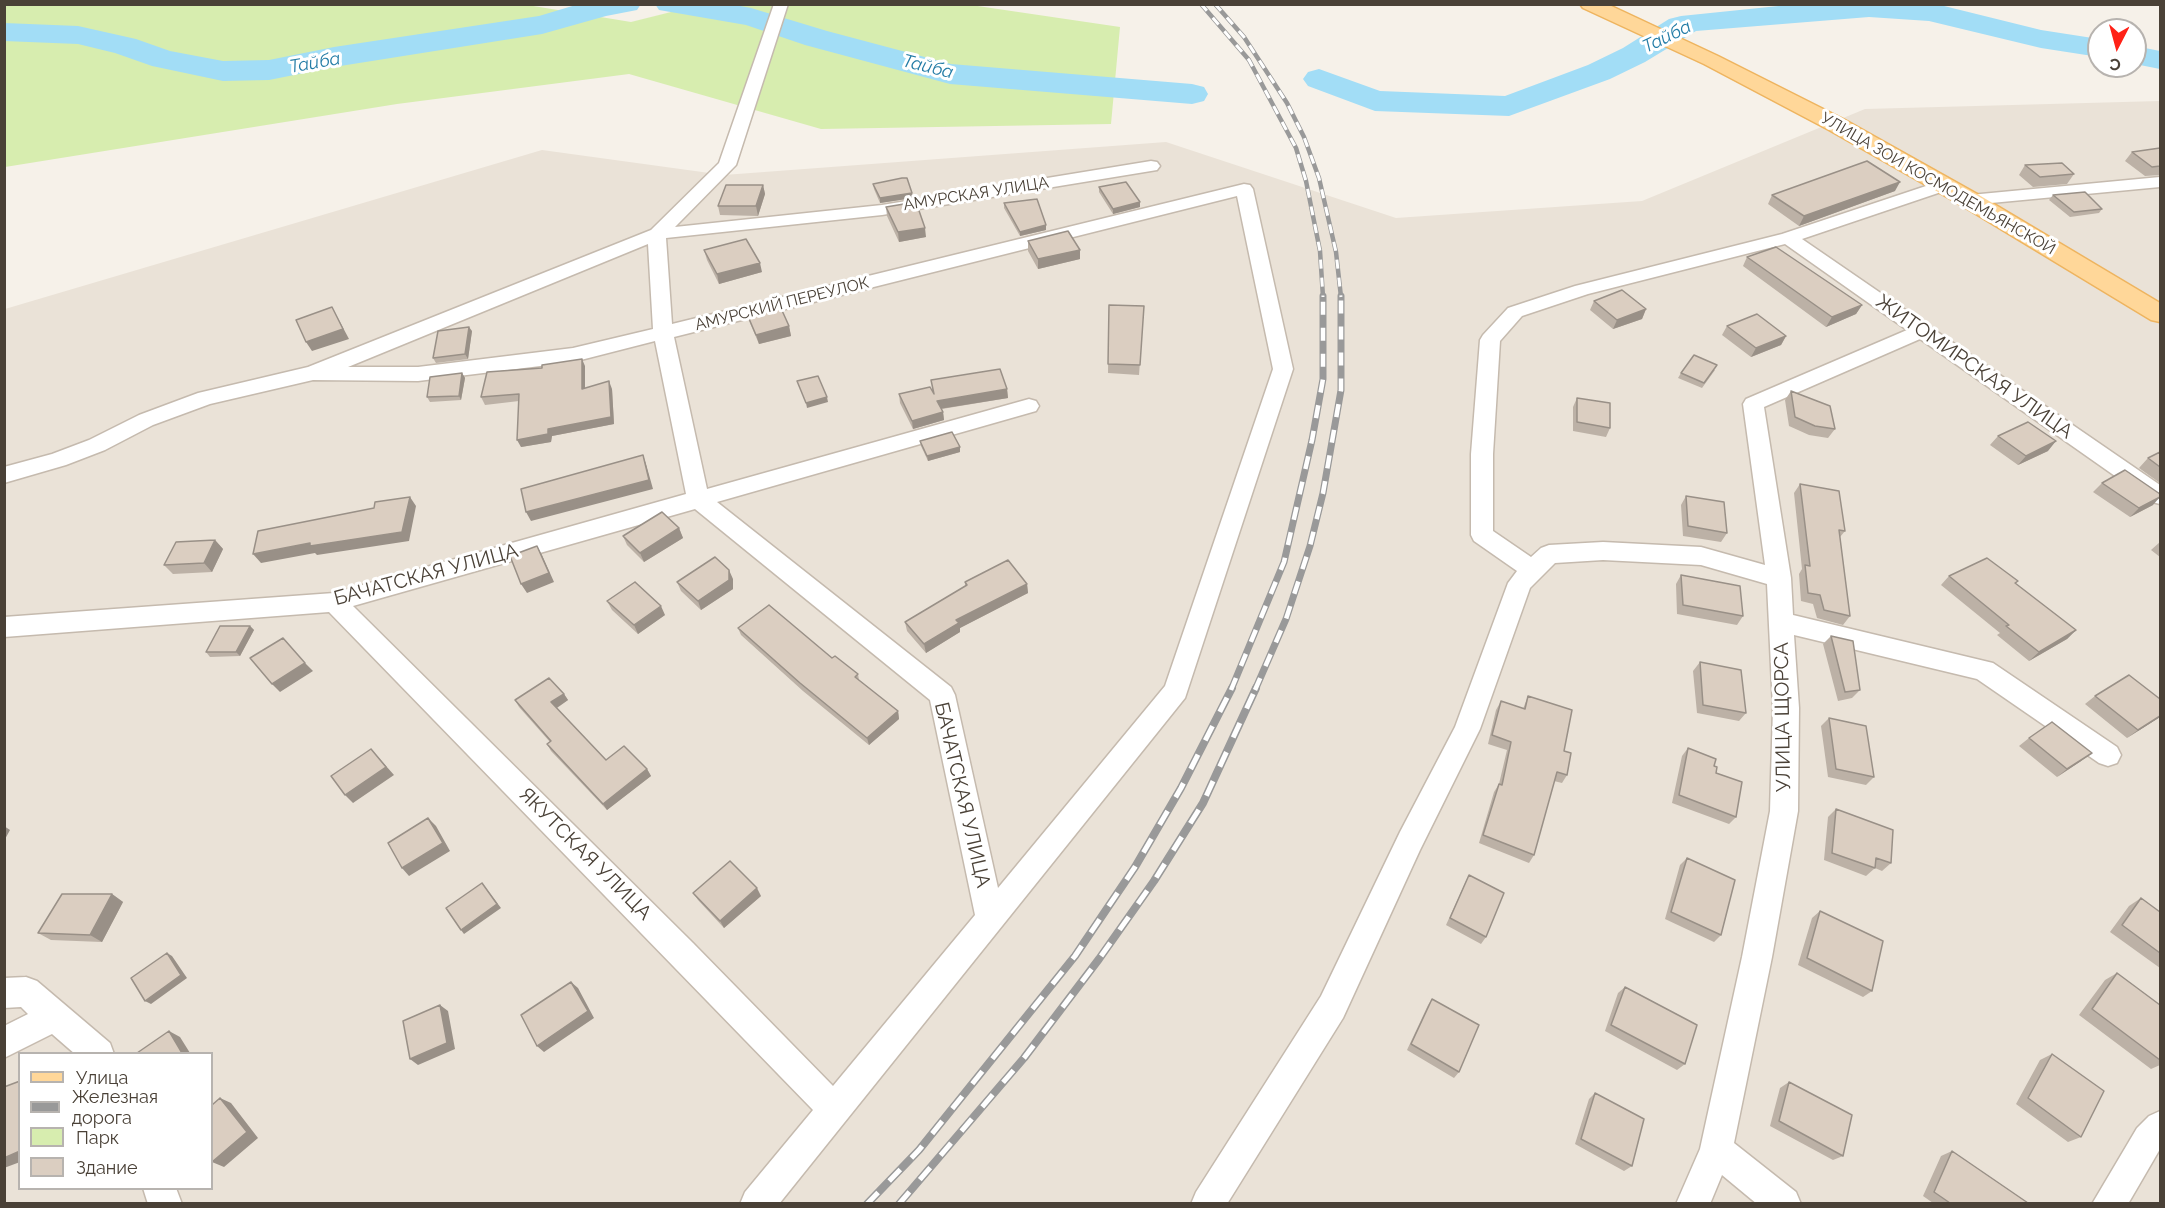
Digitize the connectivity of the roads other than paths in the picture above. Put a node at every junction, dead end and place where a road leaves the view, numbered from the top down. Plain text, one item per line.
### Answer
1 (1590, 4) edge
2 (781, 5) edge
3 (1151, 166) dead end
4 (2160, 182) edge
5 (1944, 185) junction
6 (1970, 200) junction
7 (657, 234) junction
8 (1788, 238) junction
9 (2160, 314) edge
10 (1922, 331) junction
11 (663, 333) junction
12 (313, 373) junction
13 (1029, 406) dead end
14 (4, 475) edge
15 (2160, 496) edge
16 (698, 499) junction
17 (1533, 570) junction
18 (1779, 578) junction
19 (334, 602) junction
20 (1781, 622) junction
21 (4, 627) edge
22 (2108, 755) dead end
23 (990, 919) junction
24 (4, 993) edge
25 (55, 1016) junction
26 (4, 1043) edge
27 (98, 1052) edge
28 (834, 1109) junction
29 (2160, 1126) edge
30 (1716, 1150) junction
31 (757, 1203) edge
32 (1208, 1203) edge
33 (1693, 1203) edge
34 (1784, 1203) edge
35 (2109, 1203) edge

1 - 5 main road, УЛИЦА ЗОИ КОСМОДЕМЬЯНСКОЙ
2 - 7 street
3 - 7 street, АМУРСКАЯ УЛИЦА
4 - 6 street
5 - 6 main road, УЛИЦА ЗОИ КОСМОДЕМЬЯНСКОЙ
5 - 8 street
6 - 9 main road, УЛИЦА ЗОИ КОСМОДЕМЬЯНСКОЙ
7 - 11 street
7 - 12 street
8 - 10 street, ЖИТОМИРСКАЯ УЛИЦА
8 - 17 street
10 - 15 street, ЖИТОМИРСКАЯ УЛИЦА
10 - 18 street, УЛИЦА ЩОРСА
11 - 12 street, АМУРСКИЙ ПЕРЕУЛОК
11 - 16 street
11 - 23 street, АМУРСКИЙ ПЕРЕУЛОК
12 - 14 street
13 - 16 street, БАЧАТСКАЯ УЛИЦА
16 - 19 street, БАЧАТСКАЯ УЛИЦА
16 - 23 street, БАЧАТСКАЯ УЛИЦА
17 - 18 street
17 - 32 street
18 - 20 street, УЛИЦА ЩОРСА
19 - 21 street, БАЧАТСКАЯ УЛИЦА
19 - 28 street, ЯКУТСКАЯ УЛИЦА
20 - 22 street
20 - 30 street, УЛИЦА ЩОРСА
23 - 28 street
24 - 25 street
25 - 26 street
25 - 27 street
28 - 31 street
29 - 35 street
30 - 33 street, УЛИЦА ЩОРСА
30 - 34 street

